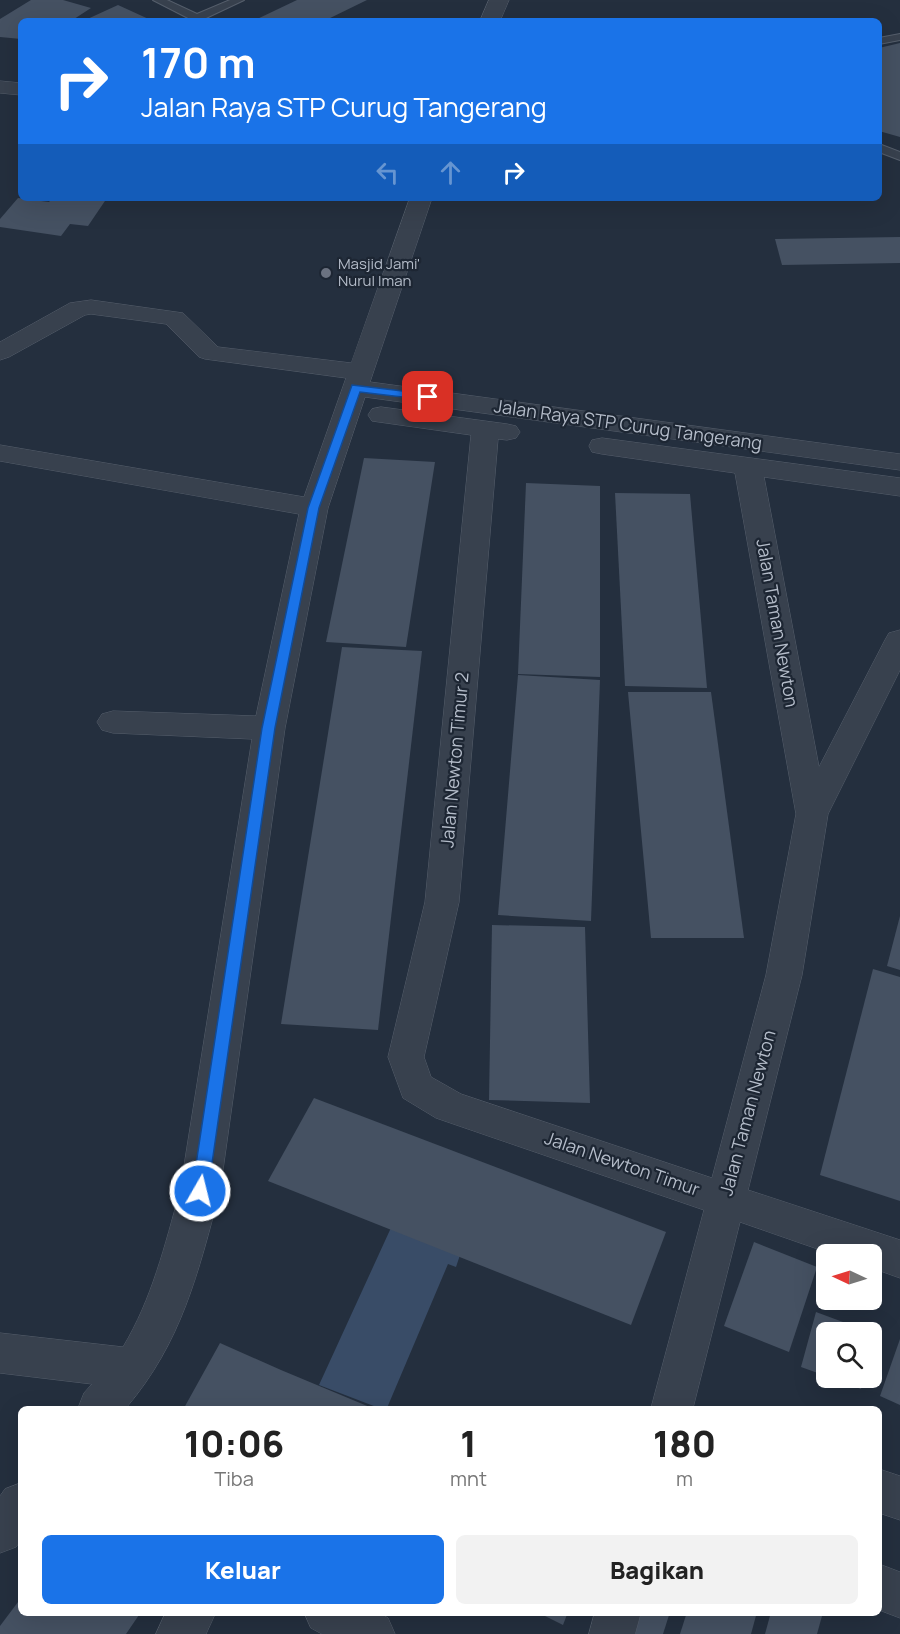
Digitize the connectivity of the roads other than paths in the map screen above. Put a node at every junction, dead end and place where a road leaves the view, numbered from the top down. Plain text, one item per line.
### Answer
1 (158, 0) edge
2 (239, 0) edge
3 (499, 0) edge
4 (197, 18) edge
5 (205, 18) edge
6 (491, 18) edge
7 (900, 38) edge
8 (882, 41) edge
9 (0, 87) edge
10 (18, 89) edge
11 (882, 149) edge
12 (900, 156) edge
13 (420, 201) edge
14 (0, 352) edge
15 (357, 380) junction
16 (381, 415) dead end
17 (485, 429) junction
18 (0, 453) edge
19 (900, 462) edge
20 (748, 467) junction
21 (900, 487) edge
22 (314, 508) junction
23 (900, 640) edge
24 (113, 722) dead end
25 (269, 728) junction
26 (812, 814) junction
27 (416, 1087) joint
28 (725, 1199) junction
29 (900, 1258) edge
30 (0, 1353) edge
31 (133, 1368) junction
32 (101, 1406) edge
33 (673, 1406) edge
34 (882, 1492) edge
35 (900, 1498) edge
36 (18, 1509) edge
37 (0, 1531) edge
38 (882, 1588) edge
39 (900, 1595) edge
40 (190, 1616) edge
41 (335, 1616) edge
42 (617, 1616) edge
43 (179, 1634) edge
44 (372, 1634) edge
45 (612, 1634) edge

1 - 4 lane
2 - 5 lane
3 - 6 street
7 - 8 lane
9 - 10 street
11 - 12 lane
13 - 15 street
14 - 15 street, Jalan Raya STP Curug Tangerang
15 - 19 street, Jalan Raya STP Curug Tangerang
15 - 22 street
16 - 17 street
17 - 20 street
17 - 27 street, Jalan Newton Timur 2
18 - 22 street
20 - 21 street
20 - 26 street, Jalan Taman Newton
22 - 25 street
23 - 26 street, Jalan Taman Newton
24 - 25 street
25 - 31 street
26 - 28 street, Jalan Taman Newton
27 - 28 street, Jalan Newton Timur
28 - 29 street, Jalan Newton Timur
28 - 33 street, Jalan Taman Newton
30 - 31 street
31 - 32 street
34 - 35 street
36 - 37 street
38 - 39 street
40 - 43 street
41 - 44 street
42 - 45 street

